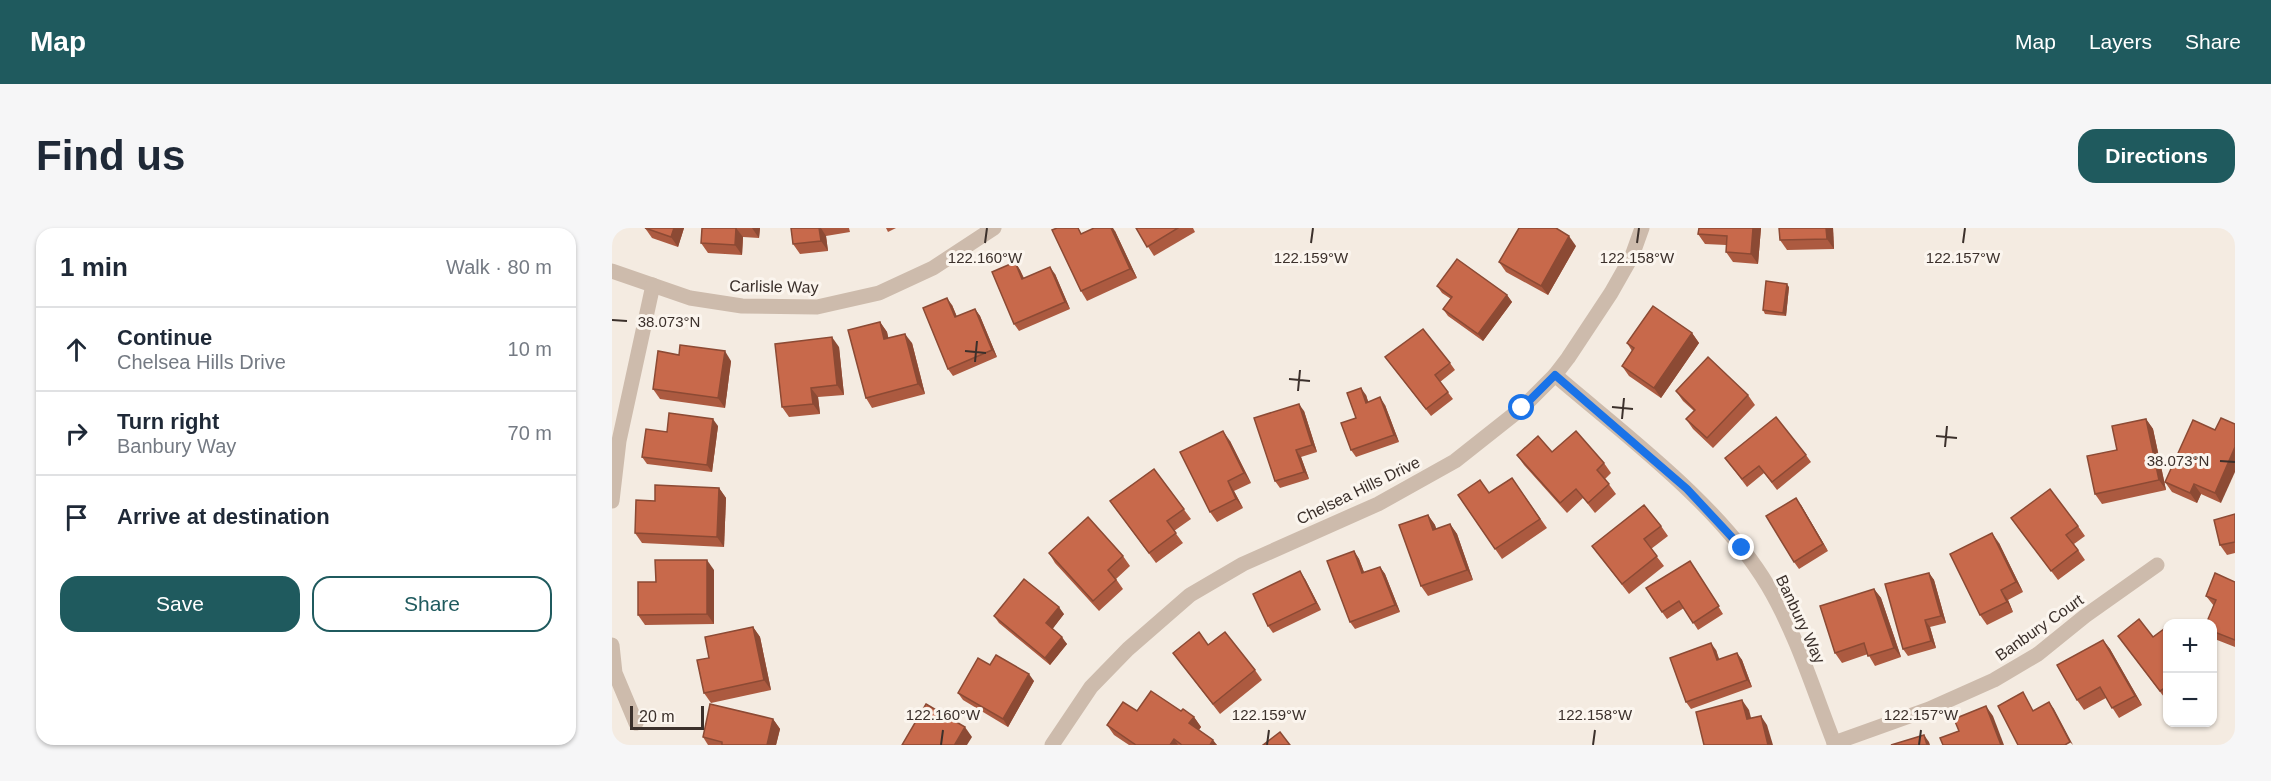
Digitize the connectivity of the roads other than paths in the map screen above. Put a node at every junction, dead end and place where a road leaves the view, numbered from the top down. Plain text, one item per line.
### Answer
1 (994, 228) edge
2 (1642, 228) edge
3 (612, 271) edge
4 (653, 285) junction
5 (1555, 375) junction
6 (612, 501) edge
7 (2157, 565) dead end
8 (612, 645) edge
9 (636, 723) dead end
10 (1835, 744) edge
11 (1052, 745) edge

1 - 4 street, Carlisle Way
2 - 5 street, Chelsea Hills Drive
3 - 4 street, Carlisle Way
4 - 6 street
5 - 10 street, Banbury Way
5 - 11 street, Chelsea Hills Drive
7 - 10 street, Banbury Court
8 - 9 street

